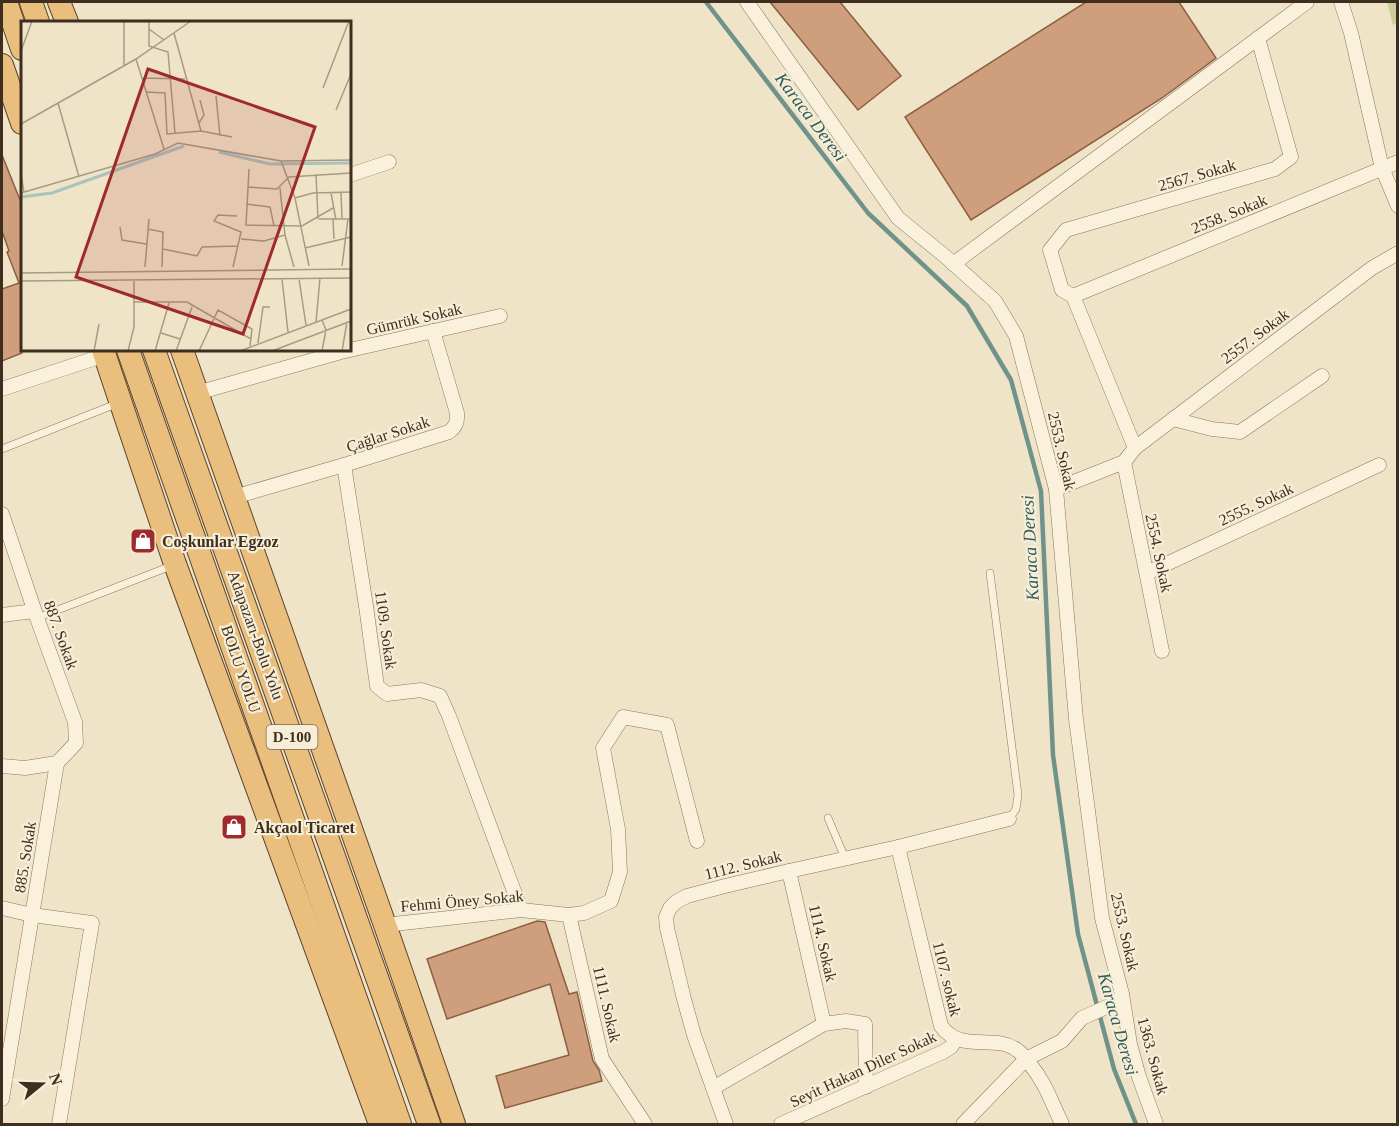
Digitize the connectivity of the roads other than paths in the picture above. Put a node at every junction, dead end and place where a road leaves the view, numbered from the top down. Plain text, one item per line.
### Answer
1 (6, 2) edge
2 (31, 2) edge
3 (59, 2) edge
4 (747, 2) edge
5 (1308, 2) edge
6 (1341, 2) edge
7 (38, 21) edge
8 (67, 21) edge
9 (1258, 38) junction
10 (21, 46) edge
11 (2, 65) edge
12 (21, 120) edge
13 (389, 162) dead end
14 (1398, 162) edge
15 (1382, 168) junction
16 (351, 175) edge
17 (1398, 206) edge
18 (1398, 253) edge
19 (953, 264) junction
20 (1073, 296) junction
21 (500, 316) dead end
22 (433, 331) junction
23 (351, 349) edge
24 (128, 351) edge
25 (154, 351) edge
26 (182, 351) edge
27 (341, 351) edge
28 (104, 352) edge
29 (1322, 376) dead end
30 (2, 389) edge
31 (197, 393) junction
32 (120, 402) junction
33 (1173, 419) junction
34 (1135, 448) junction
35 (2, 449) edge
36 (1124, 462) junction
37 (344, 465) junction
38 (1379, 465) dead end
39 (1056, 489) junction
40 (234, 496) junction
41 (2, 514) edge
42 (175, 564) junction
43 (990, 573) dead end
44 (1147, 573) junction
45 (2, 615) edge
46 (35, 615) junction
47 (1162, 651) dead end
48 (57, 763) junction
49 (2, 766) edge
50 (828, 818) dead end
51 (1009, 819) joint
52 (697, 841) dead end
53 (898, 847) junction
54 (845, 858) junction
55 (789, 871) junction
56 (2, 908) edge
57 (521, 910) junction
58 (32, 915) junction
59 (569, 915) junction
60 (385, 925) junction
61 (1120, 998) junction
62 (824, 1024) junction
63 (956, 1039) junction
64 (1026, 1059) junction
65 (866, 1087) junction
66 (713, 1088) junction
67 (2, 1099) edge
68 (60, 1125) edge
69 (380, 1125) edge
70 (400, 1125) edge
71 (429, 1125) edge
72 (454, 1125) edge
73 (645, 1125) edge
74 (726, 1125) edge
75 (781, 1125) edge
76 (963, 1125) edge
77 (1062, 1125) edge
78 (1156, 1125) edge

1 - 10 highway
2 - 7 highway
3 - 8 highway
4 - 19 street, 2553. Sokak
5 - 9 street
6 - 15 street
9 - 19 street
9 - 20 street, 2567. Sokak
11 - 12 highway
13 - 16 street
14 - 15 street, 2558. Sokak
15 - 17 street
15 - 20 street, 2558. Sokak
18 - 33 street, 2557. Sokak
19 - 39 street, 2553. Sokak
20 - 34 street
21 - 22 street, Gümrük Sokak
22 - 23 street, Gümrük Sokak
22 - 37 street, Çağlar Sokak
24 - 70 highway, BOLU YOLU / D-100
25 - 71 highway, Adapazarı-Bolu Yolu / D-100
26 - 31 highway
27 - 31 street, Gümrük Sokak
28 - 30 street
28 - 32 highway
29 - 33 street
31 - 40 highway
32 - 35 lane
32 - 42 highway
33 - 34 street, 2557. Sokak
34 - 36 street
36 - 39 street
36 - 44 street, 2554. Sokak
37 - 40 street, Çağlar Sokak
37 - 57 street, 1109. Sokak
38 - 44 street, 2555. Sokak
39 - 61 street, 2553. Sokak
40 - 60 highway
41 - 46 street, 887. Sokak
42 - 46 lane
42 - 69 highway
43 - 51 lane
44 - 47 street, 2554. Sokak
45 - 46 street
46 - 48 street, 887. Sokak
48 - 49 street
48 - 58 street, 885. Sokak
50 - 54 lane
51 - 53 street, 1112. Sokak
52 - 59 street, Fehmi Öney Sokak
53 - 54 street, 1112. Sokak
53 - 63 street, 1107. sokak
54 - 55 street, 1112. Sokak
55 - 62 street, 1114. Sokak
55 - 66 street, 1112. Sokak
56 - 58 street
57 - 59 street, Fehmi Öney Sokak
57 - 60 street, Fehmi Öney Sokak
58 - 67 street, 885. Sokak
58 - 68 street
59 - 73 street, 1111. Sokak
60 - 72 highway
61 - 64 street
61 - 78 street, 1363. Sokak
62 - 65 street
62 - 66 street
63 - 64 street, 1107. sokak
63 - 65 street, Seyit Hakan Diler Sokak
64 - 76 street
64 - 77 street
65 - 75 street, Seyit Hakan Diler Sokak
66 - 74 street, 1112. Sokak

